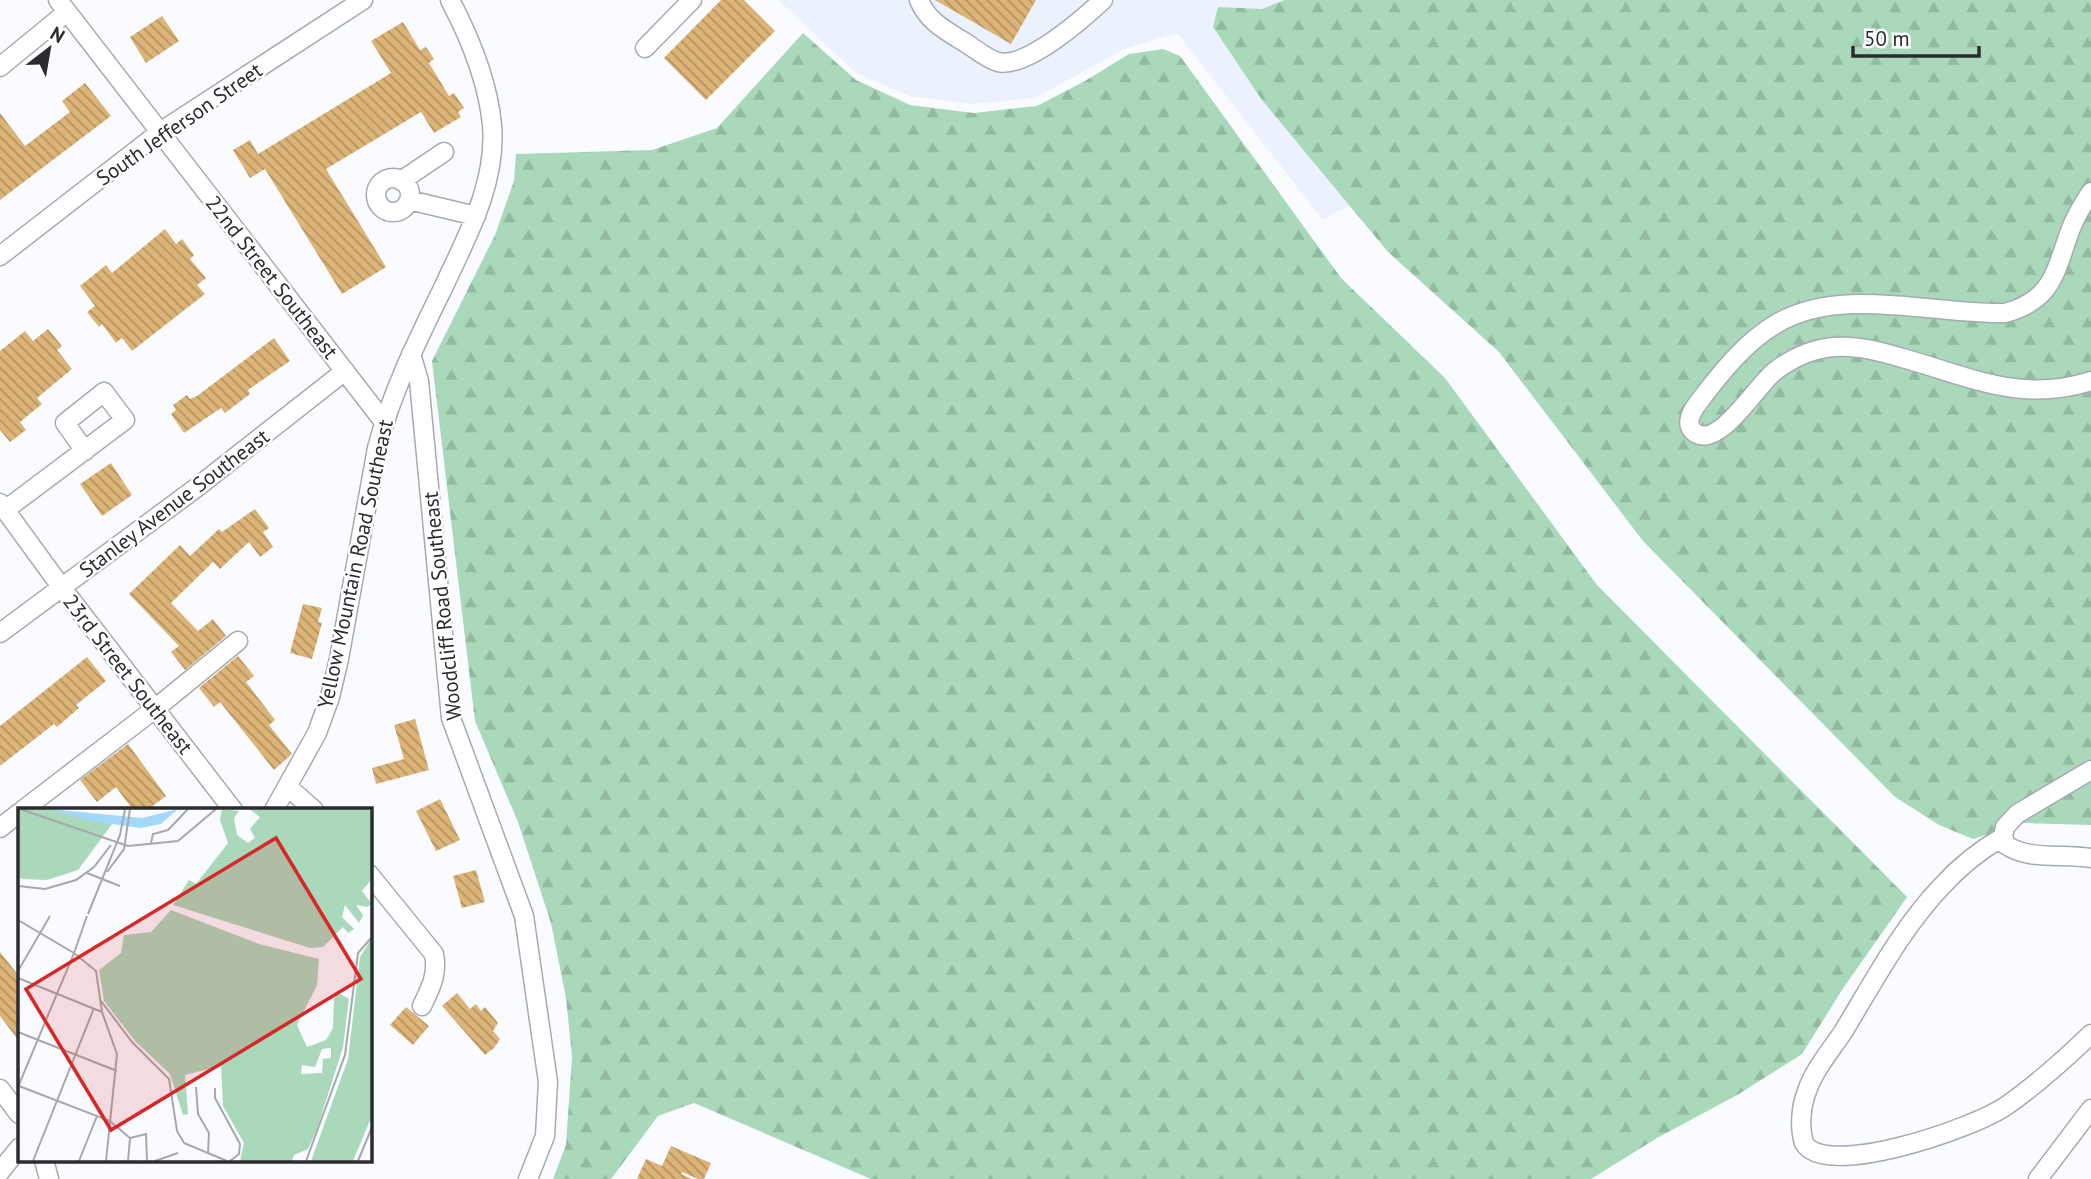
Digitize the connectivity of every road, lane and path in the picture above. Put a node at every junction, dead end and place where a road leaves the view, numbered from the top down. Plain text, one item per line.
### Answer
1 (363, 0) edge
2 (450, 0) edge
3 (692, 0) edge
4 (919, 0) edge
5 (1103, 0) edge
6 (63, 6) edge
7 (645, 48) dead end
8 (0, 67) edge
9 (160, 132) junction
10 (444, 152) dead end
11 (401, 181) junction
12 (2091, 192) edge
13 (409, 200) junction
14 (476, 216) junction
15 (0, 256) edge
16 (411, 354) junction
17 (345, 371) junction
18 (2091, 381) edge
19 (384, 422) junction
20 (85, 451) dead end
21 (3, 506) edge
22 (62, 588) junction
23 (0, 634) edge
24 (238, 641) dead end
25 (156, 708) junction
26 (2091, 769) edge
27 (288, 787) junction
28 (26, 808) edge
29 (231, 808) edge
30 (275, 808) edge
31 (312, 808) edge
32 (18, 814) edge
33 (0, 828) edge
34 (2003, 837) junction
35 (2091, 858) edge
36 (371, 876) edge
37 (422, 1006) dead end
38 (2091, 1034) edge
39 (0, 1089) edge
40 (2091, 1109) edge
41 (18, 1113) edge
42 (18, 1149) edge
43 (45, 1162) edge
44 (0, 1172) edge
45 (49, 1179) edge
46 (528, 1179) edge
47 (2038, 1179) edge

1 - 9 street, South Jefferson Street
2 - 14 street, Yellow Mountain Road Southeast
3 - 7 street
4 - 5 street
6 - 8 street
6 - 9 street, 22nd Street Southeast
9 - 15 street, South Jefferson Street
9 - 17 street, 22nd Street Southeast
10 - 11 street
11 - 13 street
11 - 13 street
12 - 18 street
13 - 14 street
14 - 16 street, Yellow Mountain Road Southeast
16 - 19 street, Yellow Mountain Road Southeast
16 - 46 street, Woodcliff Road Southeast
17 - 19 street, 22nd Street Southeast
17 - 22 street, Stanley Avenue Southeast
19 - 27 street, Yellow Mountain Road Southeast
20 - 21 street
21 - 22 street, 23rd Street Southeast
22 - 23 street, Stanley Avenue Southeast
22 - 25 street, 23rd Street Southeast
24 - 25 street
25 - 28 street
25 - 29 street, 23rd Street Southeast
26 - 34 street
27 - 30 street, Yellow Mountain Road Southeast
27 - 31 street
32 - 33 street
34 - 35 street
34 - 38 street
36 - 37 street
39 - 41 street
40 - 47 street
42 - 44 street
43 - 45 street

